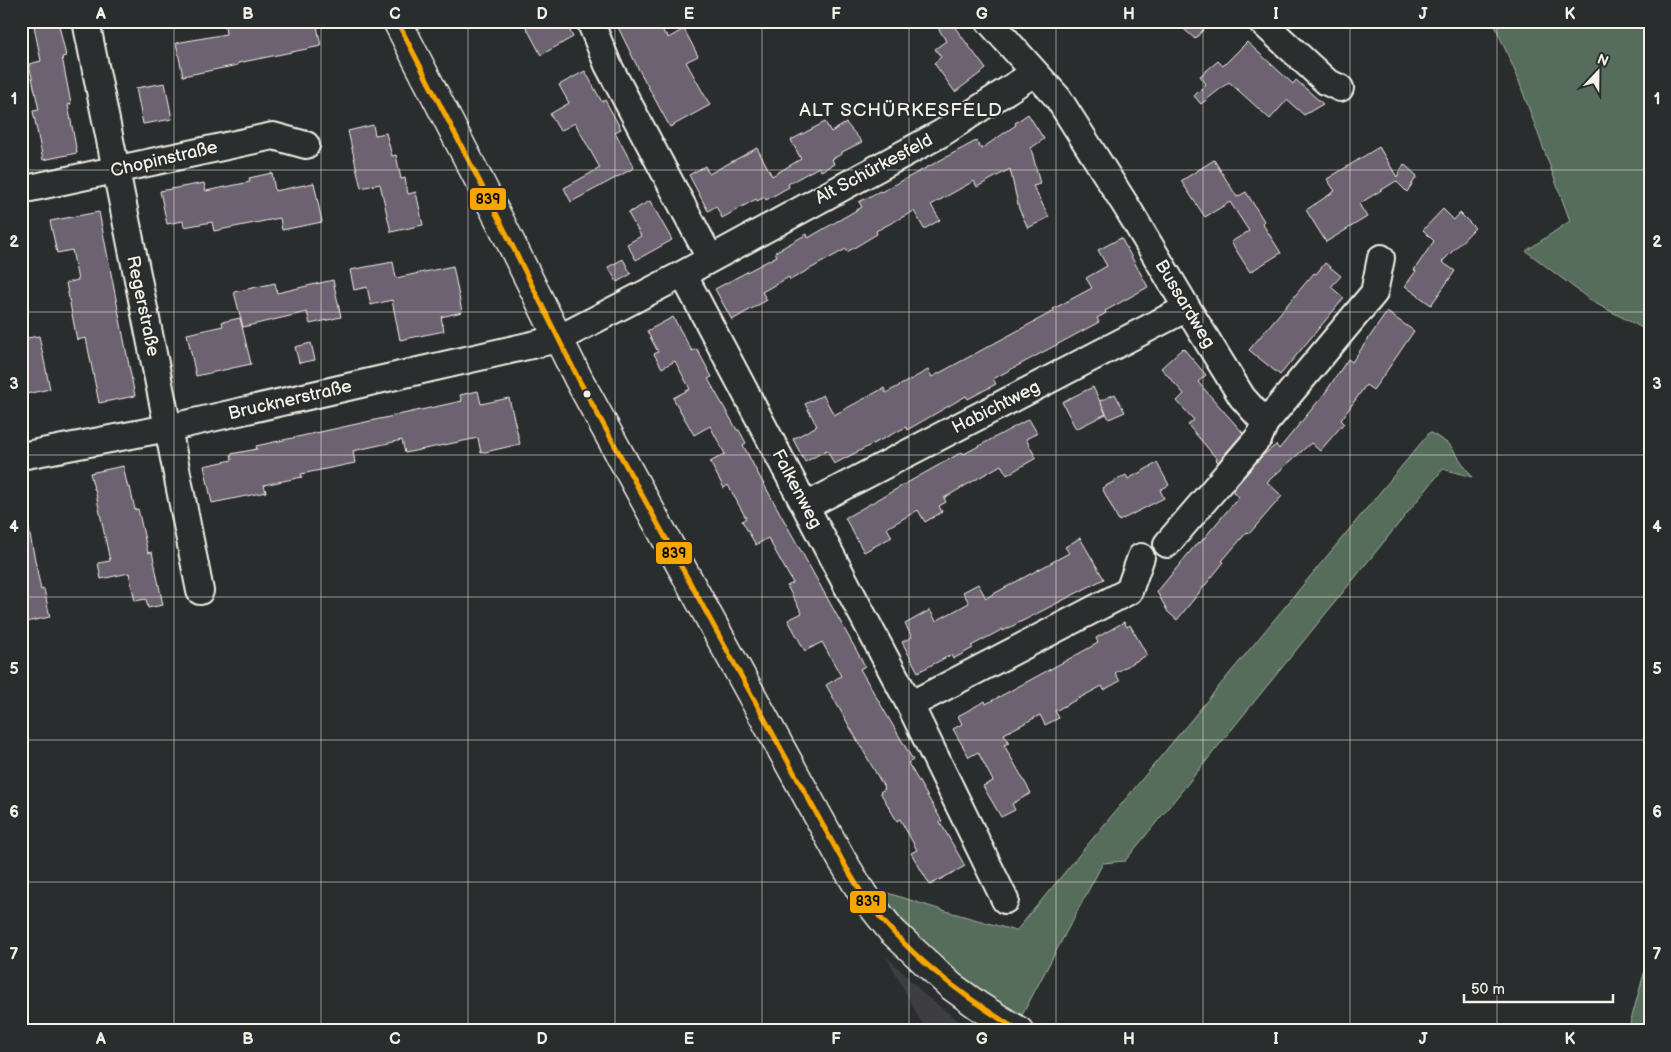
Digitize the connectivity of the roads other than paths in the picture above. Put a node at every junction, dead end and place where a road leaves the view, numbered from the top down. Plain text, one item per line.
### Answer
1 (86, 21) edge
2 (398, 21) edge
3 (590, 21) edge
4 (989, 21) edge
5 (1261, 21) edge
6 (1034, 73) junction
7 (1340, 88) dead end
8 (306, 145) dead end
9 (116, 170) junction
10 (21, 190) edge
11 (710, 258) junction
12 (1381, 258) dead end
13 (683, 274) junction
14 (1187, 308) junction
15 (558, 340) junction
16 (1264, 423) junction
17 (168, 428) junction
18 (21, 456) edge
19 (806, 506) junction
20 (1167, 544) dead end
21 (1141, 557) dead end
22 (200, 591) dead end
23 (910, 705) junction
24 (1005, 900) dead end
25 (1019, 1031) edge

1 - 9 street, Regerstraße
2 - 15 main road
3 - 11 street
4 - 6 street
5 - 7 street
6 - 11 street, Alt Schürkesfeld
6 - 14 street, Bussardweg
8 - 9 street, Chopinstraße
9 - 10 street, Chopinstraße
9 - 17 street, Regerstraße
11 - 13 street, Alt Schürkesfeld
12 - 16 street
13 - 15 street, Alt Schürkesfeld
13 - 19 street, Falkenweg
14 - 16 street, Bussardweg
14 - 19 street, Habichtweg
15 - 17 street, Brucknerstraße
15 - 25 main road
16 - 20 street
17 - 18 street, Brucknerstraße
17 - 22 street, Regerstraße
19 - 23 street, Falkenweg
21 - 23 street
23 - 24 street, Falkenweg

